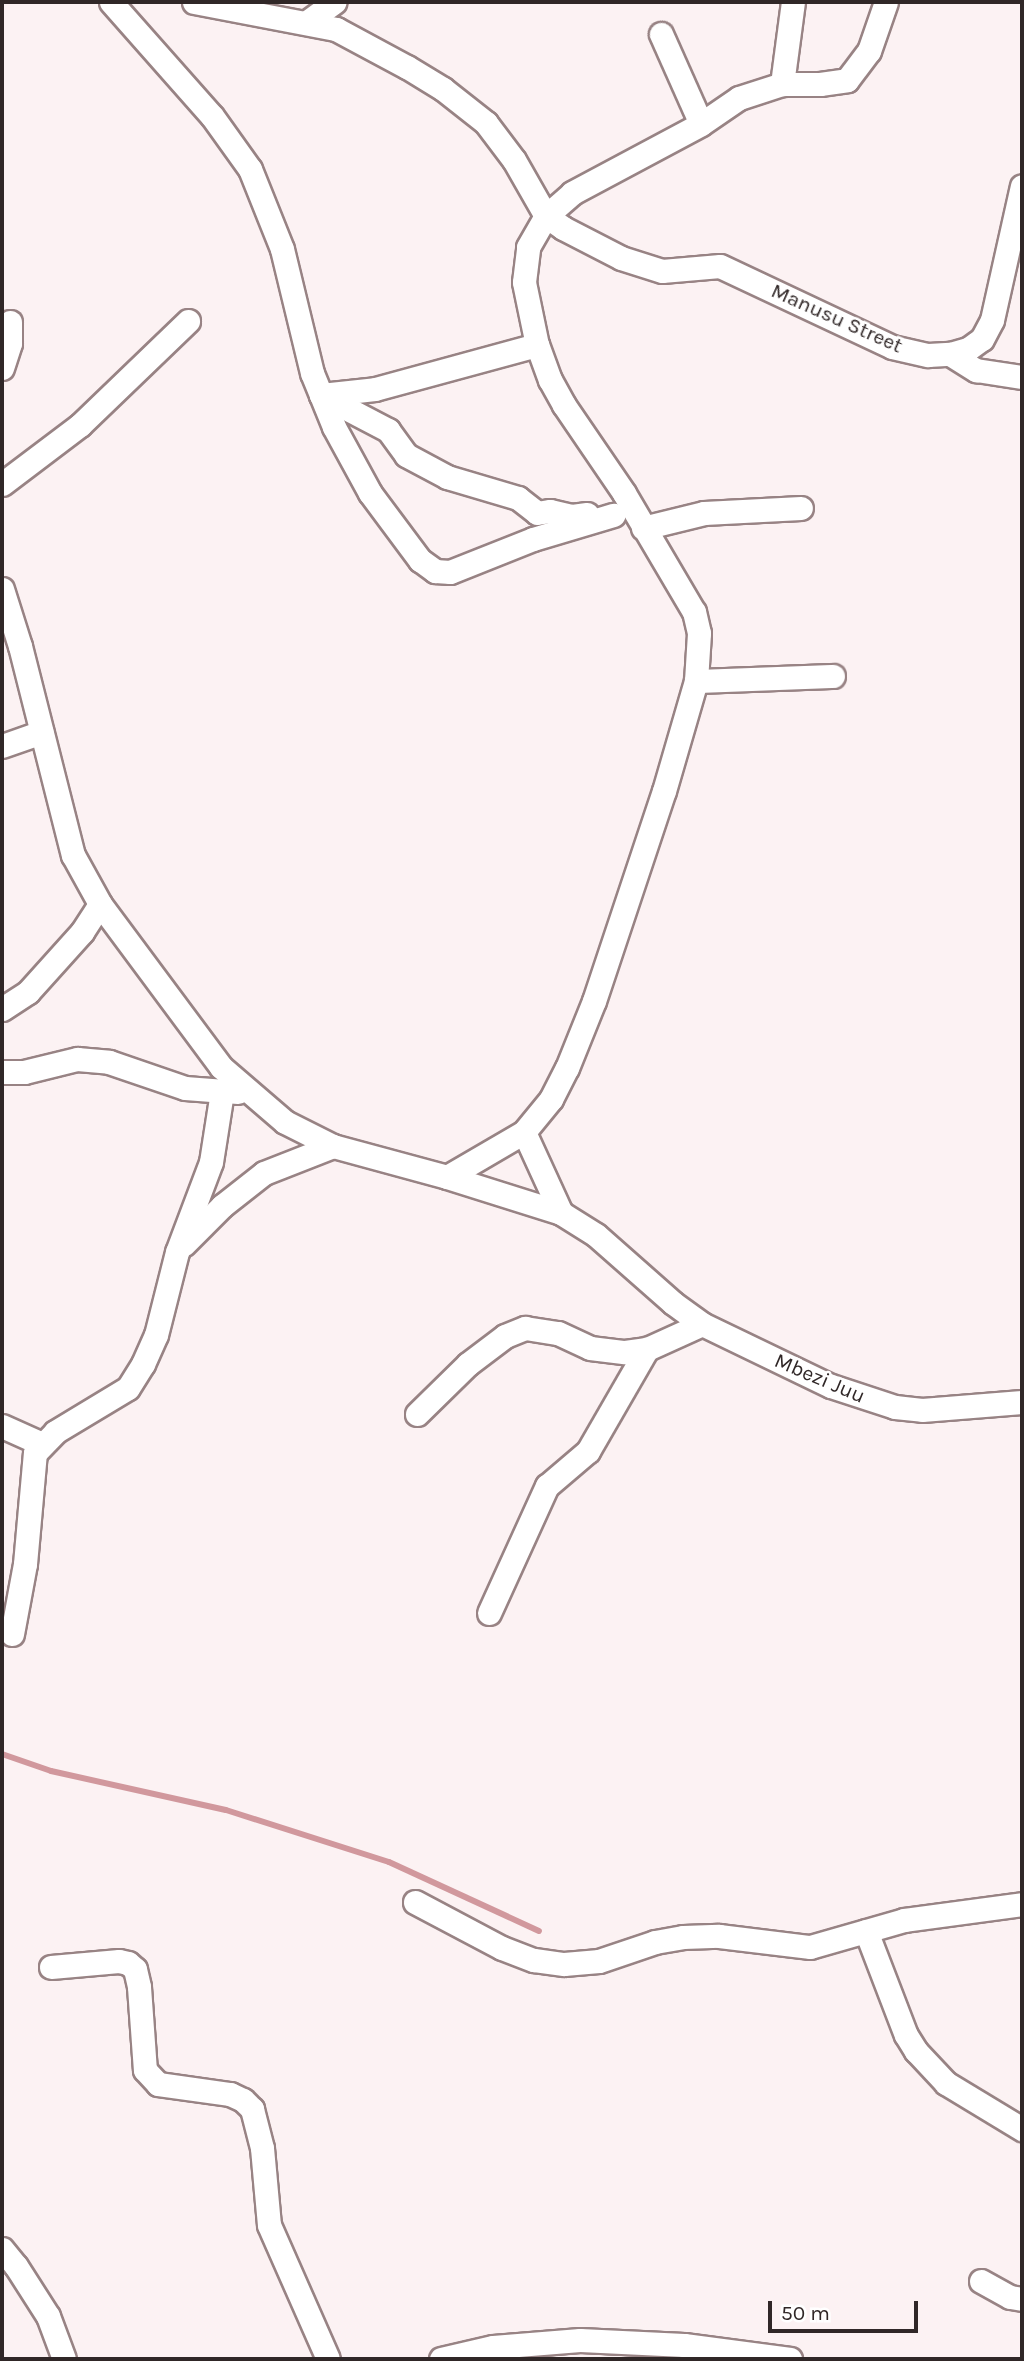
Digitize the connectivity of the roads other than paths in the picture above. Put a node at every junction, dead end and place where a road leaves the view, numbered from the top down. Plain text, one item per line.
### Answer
1 (111, 2) edge
2 (335, 2) edge
3 (793, 2) edge
4 (886, 2) edge
5 (204, 3) edge
6 (307, 22) junction
7 (661, 34) dead end
8 (782, 84) junction
9 (701, 124) junction
10 (1022, 186) edge
11 (546, 216) junction
12 (188, 321) dead end
13 (10, 322) dead end
14 (537, 345) junction
15 (950, 354) junction
16 (2, 368) edge
17 (1022, 377) edge
18 (321, 396) junction
19 (2, 484) edge
20 (624, 493) junction
21 (801, 508) dead end
22 (614, 514) junction
23 (643, 528) junction
24 (2, 589) edge
25 (833, 676) dead end
26 (696, 681) junction
27 (42, 732) junction
28 (2, 746) edge
29 (100, 904) junction
30 (2, 1009) edge
31 (2, 1072) edge
32 (249, 1091) junction
33 (222, 1092) junction
34 (524, 1132) junction
35 (333, 1146) junction
36 (447, 1177) junction
37 (561, 1213) junction
38 (177, 1252) junction
39 (702, 1324) junction
40 (647, 1349) junction
41 (1022, 1402) edge
42 (417, 1414) dead end
43 (2, 1426) edge
44 (42, 1444) junction
45 (489, 1613) dead end
46 (12, 1634) dead end
47 (415, 1902) dead end
48 (1022, 1903) edge
49 (866, 1931) junction
50 (51, 1967) dead end
51 (1022, 2129) edge
52 (2, 2249) edge
53 (981, 2281) dead end
54 (1022, 2299) edge
55 (64, 2359) edge
56 (328, 2359) edge
57 (441, 2359) edge
58 (790, 2359) edge

1 - 18 street
2 - 6 street
3 - 8 street
4 - 8 street
5 - 6 street
6 - 11 street
7 - 9 street
8 - 9 street
9 - 11 street
10 - 15 street, Manusu Street
11 - 14 street
11 - 15 street, Manusu Street
12 - 19 street
13 - 16 street
14 - 18 street
14 - 20 street
15 - 17 street
18 - 22 street
18 - 22 street
20 - 22 street
20 - 23 street
21 - 23 street
23 - 26 street
24 - 27 street, Mbezi Juu
25 - 26 street
26 - 34 street
27 - 28 street
27 - 29 street, Mbezi Juu
29 - 30 street
29 - 32 street, Mbezi Juu
31 - 33 street
32 - 33 street
32 - 35 street, Mbezi Juu
33 - 38 street
34 - 36 street
34 - 37 street
35 - 36 street, Mbezi Juu
35 - 38 street
36 - 37 street, Mbezi Juu
37 - 39 street, Mbezi Juu
38 - 44 street
39 - 40 street
39 - 41 street, Mbezi Juu
40 - 42 street
40 - 45 street
43 - 44 street
44 - 46 street
47 - 49 street
48 - 49 street
49 - 51 street
50 - 56 street
52 - 55 street
53 - 54 street
57 - 58 street

